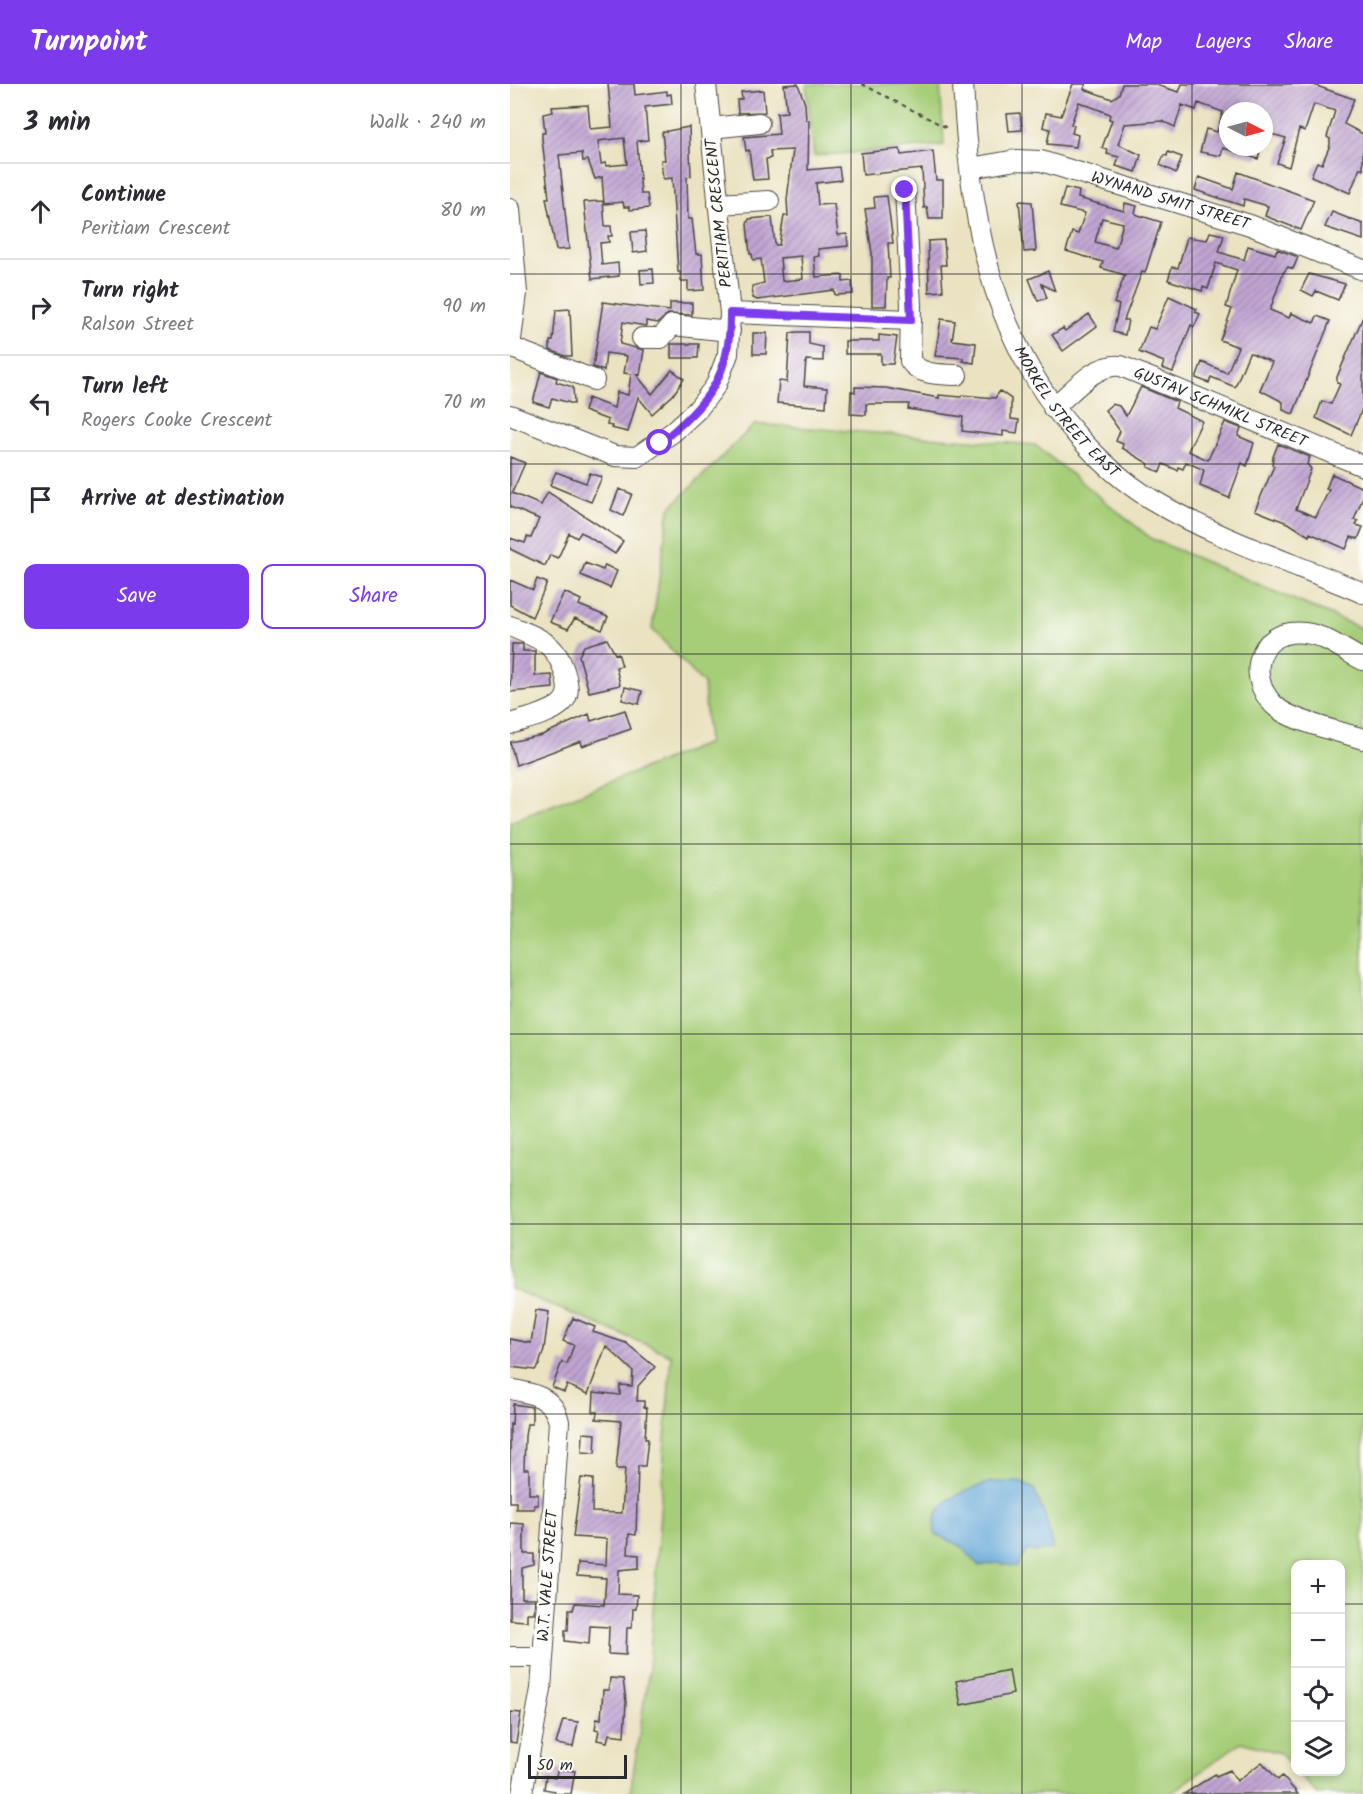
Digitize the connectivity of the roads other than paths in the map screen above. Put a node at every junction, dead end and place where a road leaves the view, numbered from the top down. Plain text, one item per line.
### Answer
1 (706, 84) edge
2 (963, 84) edge
3 (759, 123) dead end
4 (711, 128) junction
5 (971, 168) junction
6 (905, 190) dead end
7 (769, 201) dead end
8 (718, 204) junction
9 (510, 209) edge
10 (510, 214) edge
11 (1363, 270) edge
12 (911, 320) junction
13 (730, 322) junction
14 (642, 338) dead end
15 (510, 347) edge
16 (957, 375) dead end
17 (594, 380) dead end
18 (1053, 408) junction
19 (510, 415) edge
20 (1363, 466) edge
21 (1363, 592) edge
22 (510, 626) edge
23 (1363, 659) edge
24 (510, 724) edge
25 (1363, 739) edge
26 (510, 1389) edge
27 (510, 1657) edge
28 (542, 1658) junction
29 (522, 1794) edge

1 - 4 street, PERITIAM CRESCENT
2 - 5 street, MORKEL STREET EAST
3 - 4 street
4 - 8 street, PERITIAM CRESCENT
5 - 11 street, WYNAND SMIT STREET
5 - 18 street, MORKEL STREET EAST
6 - 12 street
7 - 8 street
8 - 13 street, PERITIAM CRESCENT
9 - 10 street
10 - 15 street
12 - 13 street
12 - 16 street
13 - 14 street
13 - 19 street, PERITIAM CRESCENT
15 - 17 street
18 - 20 street, GUSTAV SCHMIKL STREET
18 - 21 street, MORKEL STREET EAST
22 - 24 street
23 - 25 street
26 - 28 street, W.T. VALE STREET
27 - 28 street
28 - 29 street, W.T. VALE STREET

